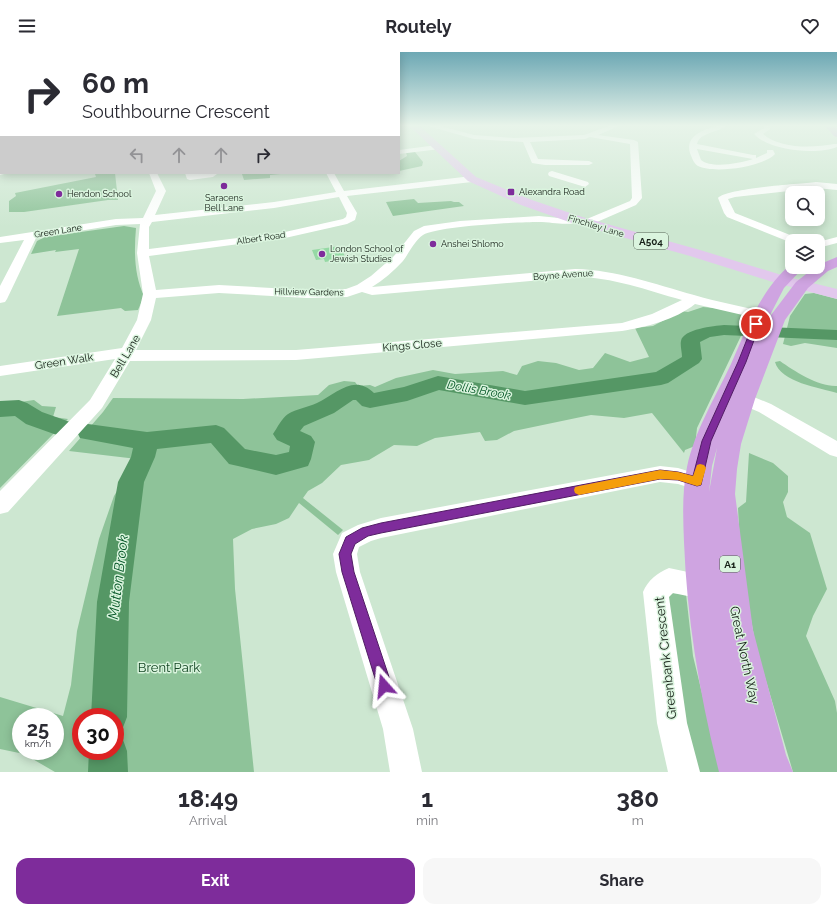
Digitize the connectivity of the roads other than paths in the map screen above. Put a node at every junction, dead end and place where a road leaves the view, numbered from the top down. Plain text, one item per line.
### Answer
1 (450, 160) edge
2 (534, 160) edge
3 (635, 160) edge
4 (696, 160) edge
5 (759, 160) edge
6 (589, 163) dead end
7 (565, 164) junction
8 (153, 174) edge
9 (189, 174) edge
10 (213, 174) dead end
11 (331, 174) edge
12 (552, 174) dead end
13 (565, 178) junction
14 (472, 179) junction
15 (585, 184) dead end
16 (837, 187) edge
17 (342, 194) junction
18 (553, 212) junction
19 (147, 217) junction
20 (539, 218) junction
21 (581, 222) junction
22 (32, 235) junction
23 (785, 237) edge
24 (0, 240) edge
25 (837, 240) edge
26 (825, 249) edge
27 (143, 253) junction
28 (837, 261) edge
29 (788, 274) edge
30 (782, 280) junction
31 (802, 285) junction
32 (362, 288) junction
33 (150, 294) junction
34 (834, 294) edge
35 (0, 299) edge
36 (690, 299) junction
37 (764, 320) junction
38 (127, 354) junction
39 (751, 360) junction
40 (0, 371) edge
41 (744, 399) junction
42 (837, 450) edge
43 (697, 482) junction
44 (0, 505) edge
45 (702, 587) junction
46 (406, 772) edge
47 (684, 772) edge
48 (739, 772) edge
49 (773, 772) edge

1 - 14 main road, Finchley Lane / A504
2 - 7 street
3 - 21 street
4 - 5 street
6 - 7 street
7 - 13 street
8 - 19 street, Bell Lane
9 - 10 street
11 - 17 street
12 - 13 street
13 - 15 street
14 - 17 street
14 - 18 main road, Finchley Lane / A504
16 - 23 street
17 - 19 street
17 - 27 street, Albert Road
18 - 20 street, Hillview Gardens
18 - 21 main road, Finchley Lane / A504
19 - 22 street, Green Lane
19 - 27 street, Bell Lane
20 - 21 street, Hillview Gardens
20 - 32 street, Hillview Gardens
21 - 30 main road, Finchley Lane / A504
22 - 24 street, Green Lane
22 - 35 street
25 - 26 street
27 - 33 street, Bell Lane
28 - 31 highway, Great North Way / A1
29 - 30 highway, Great North Way / A1
30 - 31 main road, Finchley Lane / A504
30 - 37 highway, Great North Way / A1
31 - 34 main road, A504
31 - 37 highway, Great North Way / A1
32 - 33 street, Hillview Gardens
32 - 36 street, Boyne Avenue
33 - 38 street, Bell Lane
36 - 37 street, Boyne Avenue
36 - 38 street, Kings Close
37 - 39 highway, Great North Way / A1
38 - 40 street, Green Walk
38 - 44 street, Bell Lane
39 - 41 highway, Great North Way / A1
39 - 43 highway, Great North Way / A1
41 - 42 street
41 - 49 highway, Great North Way / A1
43 - 45 highway, Great North Way / A1
43 - 46 street
45 - 47 street, Greenbank Crescent
45 - 48 highway, Great North Way / A1

